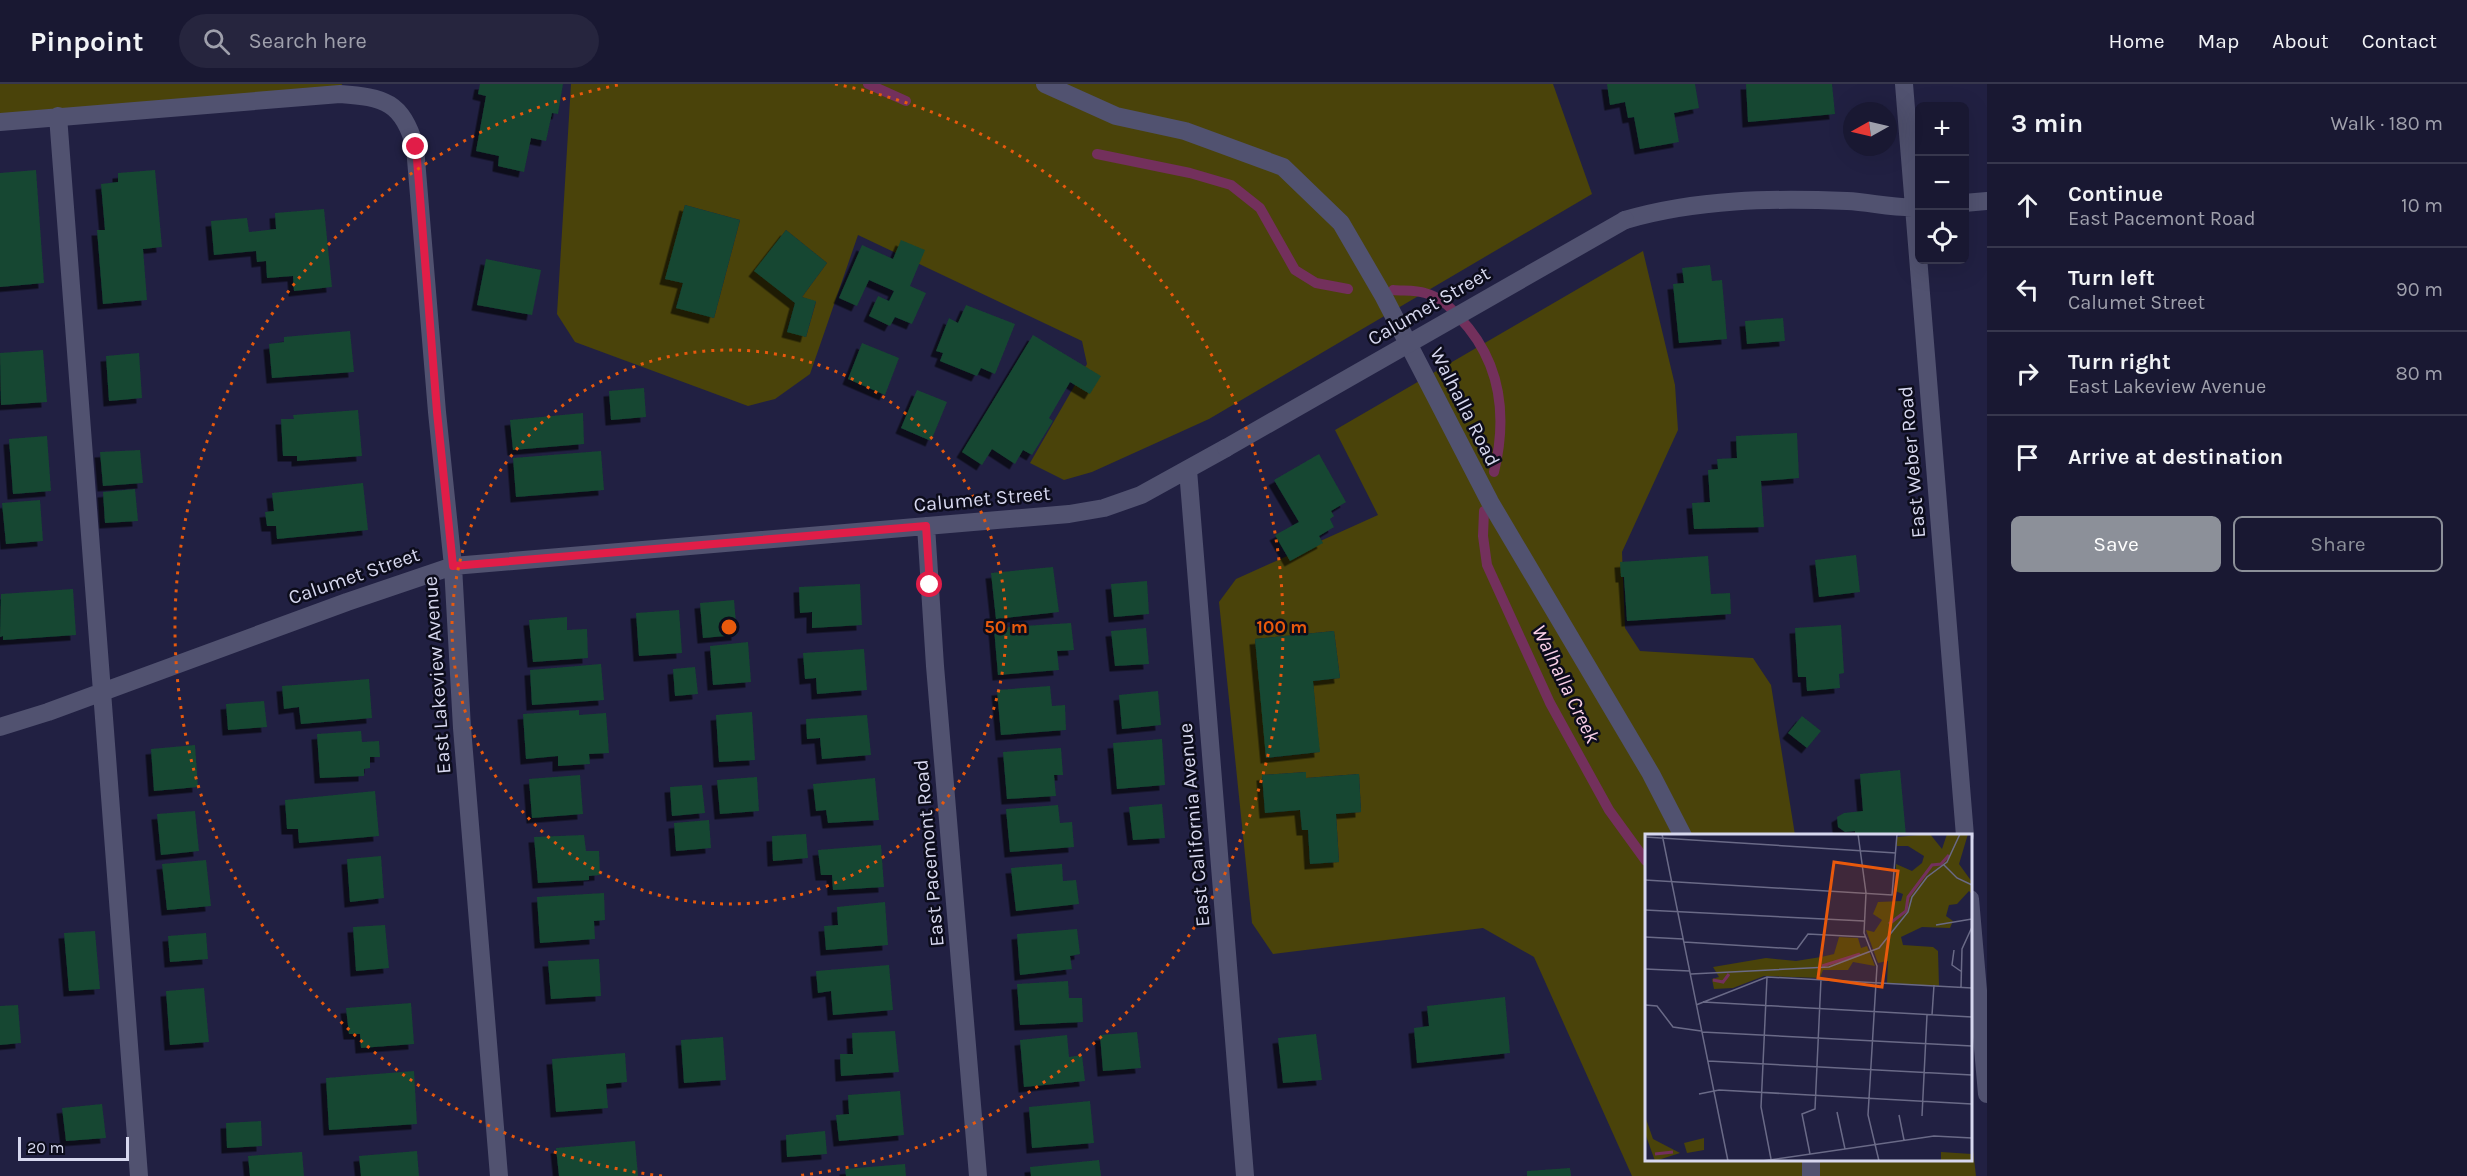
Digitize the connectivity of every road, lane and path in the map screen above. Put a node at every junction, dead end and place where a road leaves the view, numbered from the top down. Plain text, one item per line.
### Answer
1 (1045, 84) edge
2 (1904, 84) edge
3 (57, 116) junction
4 (0, 122) edge
5 (1915, 188) edge
6 (1987, 201) edge
7 (1969, 203) edge
8 (1915, 207) edge
9 (1917, 210) edge
10 (1188, 470) junction
11 (926, 526) junction
12 (453, 566) junction
13 (102, 692) junction
14 (0, 727) edge
15 (1682, 834) edge
16 (1965, 834) edge
17 (1972, 911) edge
18 (1987, 1094) edge
19 (139, 1176) edge
20 (499, 1176) edge
21 (978, 1176) edge
22 (1245, 1176) edge

1 - 15 street, Walhalla Road
2 - 5 street, East Weber Road
3 - 4 street
3 - 12 street, East Lakeview Avenue
3 - 13 street
6 - 7 street
8 - 10 street, Calumet Street, bridge
9 - 16 street, East Weber Road
10 - 11 street, Calumet Street
10 - 22 street, East California Avenue
11 - 12 street, Calumet Street
11 - 21 street, East Pacemont Road
12 - 13 street, Calumet Street
12 - 20 street, East Lakeview Avenue
13 - 14 street, Calumet Street
13 - 19 street
17 - 18 street

